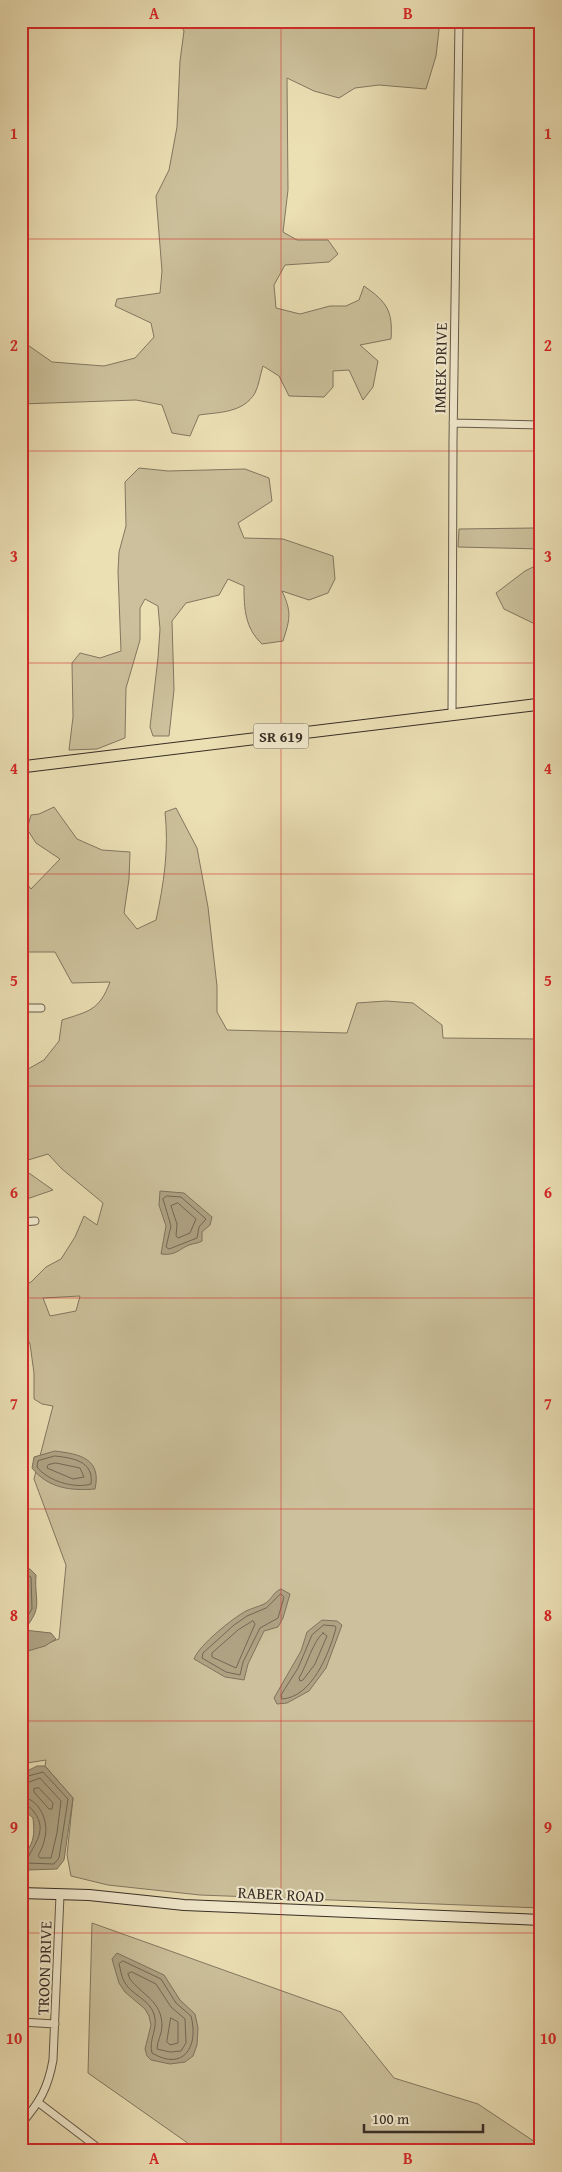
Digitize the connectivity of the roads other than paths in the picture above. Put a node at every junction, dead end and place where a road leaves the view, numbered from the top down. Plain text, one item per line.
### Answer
1 (459, 21) edge
2 (453, 424) junction
3 (541, 425) edge
4 (541, 704) edge
5 (452, 715) junction
6 (21, 767) edge
7 (21, 1008) edge
8 (41, 1008) dead end
9 (35, 1221) dead end
10 (21, 1222) edge
11 (21, 1893) edge
12 (60, 1895) junction
13 (541, 1920) edge
14 (21, 2022) edge
15 (55, 2024) junction
16 (39, 2103) junction
17 (21, 2124) edge
18 (102, 2151) edge

1 - 2 street, IMREK DRIVE
2 - 3 street
2 - 5 street, IMREK DRIVE
4 - 5 main road, SR 619
5 - 6 main road, SR 619
7 - 8 street
9 - 10 street
11 - 12 street, RABER ROAD
12 - 13 street, RABER ROAD
12 - 15 street, TROON DRIVE
14 - 15 street
15 - 16 street, TROON DRIVE
16 - 17 street, TROON DRIVE
16 - 18 street

